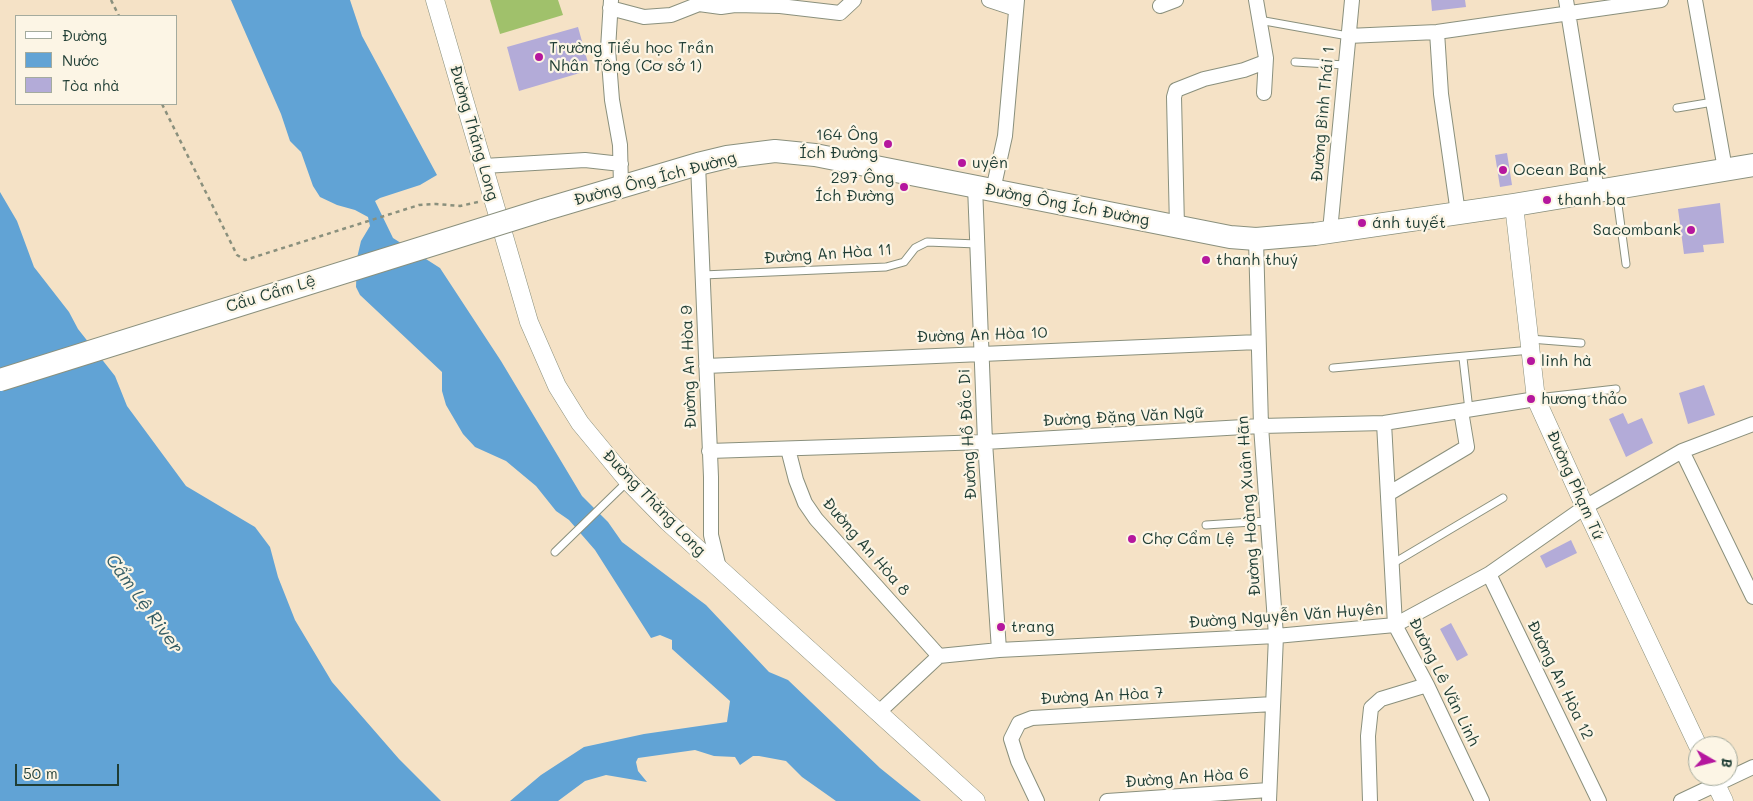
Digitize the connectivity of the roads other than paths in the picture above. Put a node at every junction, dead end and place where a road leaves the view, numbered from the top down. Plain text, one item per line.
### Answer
1 (435, 0) edge
2 (854, 0) edge
3 (988, 0) edge
4 (1176, 0) edge
5 (1256, 0) edge
6 (1352, 0) edge
7 (1661, 0) edge
8 (1695, 0) edge
9 (707, 2) edge
10 (610, 4) edge
11 (1016, 4) edge
12 (1160, 6) dead end
13 (1567, 7) edge
14 (1260, 20) junction
15 (1437, 32) junction
16 (1348, 36) junction
17 (1265, 62) junction
18 (1295, 62) dead end
19 (1345, 65) junction
20 (1264, 93) dead end
21 (1713, 102) junction
22 (1677, 108) dead end
23 (698, 164) junction
24 (1753, 165) edge
25 (484, 166) junction
26 (1725, 169) junction
27 (621, 175) junction
28 (984, 188) junction
29 (1606, 189) junction
30 (1514, 205) junction
31 (543, 210) joint
32 (1458, 213) junction
33 (1177, 227) junction
34 (1330, 231) junction
35 (1256, 239) junction
36 (977, 244) junction
37 (1626, 264) dead end
38 (703, 275) junction
39 (1258, 342) junction
40 (1581, 343) dead end
41 (1530, 345) junction
42 (981, 352) junction
43 (1463, 358) junction
44 (706, 366) junction
45 (1334, 368) dead end
46 (0, 380) edge
47 (1616, 389) dead end
48 (1536, 399) junction
49 (1465, 410) junction
50 (1384, 423) junction
51 (1753, 424) edge
52 (1261, 426) junction
53 (985, 442) junction
54 (788, 449) junction
55 (710, 451) junction
56 (1682, 451) junction
57 (622, 488) junction
58 (1388, 494) junction
59 (1503, 498) dead end
60 (1585, 507) junction
61 (1267, 521) junction
62 (1206, 525) dead end
63 (555, 552) dead end
64 (1392, 564) junction
65 (719, 568) junction
66 (1489, 574) junction
67 (1753, 597) edge
68 (1395, 626) junction
69 (1276, 636) junction
70 (999, 650) junction
71 (939, 656) junction
72 (1427, 685) junction
73 (1273, 704) junction
74 (879, 712) junction
75 (1693, 736) edge
76 (1753, 767) edge
77 (1738, 772) edge
78 (1705, 786) edge
79 (1717, 786) edge
80 (1269, 795) edge
81 (1372, 798) edge
82 (976, 801) edge
83 (1037, 801) edge
84 (1107, 801) edge
85 (1482, 801) edge
86 (1599, 801) edge
87 (1681, 801) edge
88 (1724, 801) edge

1 - 25 street, Đường Thăng Long
2 - 9 street
3 - 11 street
4 - 12 street
5 - 14 street
6 - 16 street, Đường Bình Thái 1
7 - 13 street
8 - 21 street
9 - 10 street
10 - 27 street
11 - 28 street, Đường Hồ Đắc Di
13 - 15 street
13 - 29 street
14 - 16 lane
14 - 17 street
15 - 16 street
15 - 32 street
16 - 19 street, Đường Bình Thái 1
17 - 20 street
17 - 33 street
18 - 19 lane
19 - 34 street, Đường Bình Thái 1
21 - 22 lane
21 - 26 street
23 - 27 main road, Đường Ông Ích Đường
23 - 28 main road, Đường Ông Ích Đường
23 - 38 street, Đường An Hòa 9
24 - 26 main road, Đường Ông Ích Đường
25 - 27 street
25 - 57 street, Đường Thăng Long
26 - 29 main road, Đường Ông Ích Đường
27 - 31 main road, Đường Ông Ích Đường
28 - 33 main road, Đường Ông Ích Đường
28 - 36 street, Đường Hồ Đắc Di
29 - 30 main road, Đường Ông Ích Đường
29 - 37 lane
30 - 32 main road, Đường Ông Ích Đường
30 - 41 street, Đường Phạm Tứ
31 - 46 main road, Cầu Cẩm Lệ, bridge
32 - 34 main road, Đường Ông Ích Đường
33 - 35 main road, Đường Ông Ích Đường
34 - 35 main road, Đường Ông Ích Đường
35 - 39 street, Đường Hoàng Xuân Hãn
36 - 38 lane, Đường An Hòa 11
36 - 42 street, Đường Hồ Đắc Di
38 - 44 street, Đường An Hòa 9
39 - 42 street, Đường An Hòa 10
39 - 52 street, Đường Hoàng Xuân Hãn
40 - 41 lane
41 - 43 lane
41 - 48 street, Đường Phạm Tứ
42 - 44 street, Đường An Hòa 10
42 - 53 street, Đường Hồ Đắc Di
43 - 45 lane
43 - 49 lane
44 - 55 street, Đường An Hòa 9
47 - 48 lane
48 - 49 street, Đường Đặng Văn Ngữ
48 - 60 street, Đường Phạm Tứ
49 - 50 street, Đường Đặng Văn Ngữ
49 - 58 street
50 - 52 street, Đường Đặng Văn Ngữ
50 - 58 street, Đường Lê Văn Linh
51 - 56 street, Đường Nguyễn Văn Huyên
52 - 53 street, Đường Đặng Văn Ngữ
52 - 61 street, Đường Hoàng Xuân Hãn
53 - 54 street, Đường Đặng Văn Ngữ
53 - 70 street, Đường Hồ Đắc Di
54 - 55 street, Đường Đặng Văn Ngữ
54 - 71 street, Đường An Hòa 8
55 - 65 street, Đường An Hòa 9
56 - 60 street, Đường Nguyễn Văn Huyên
56 - 67 street
57 - 63 lane
57 - 65 street, Đường Thăng Long
58 - 64 street, Đường Lê Văn Linh
59 - 64 lane
60 - 66 street, Đường Nguyễn Văn Huyên
60 - 75 street, Đường Phạm Tứ
61 - 62 lane
61 - 69 street, Đường Hoàng Xuân Hãn
64 - 68 street, Đường Lê Văn Linh
65 - 74 street, Đường Thăng Long
66 - 68 street, Đường Nguyễn Văn Huyên
66 - 86 street, Đường An Hòa 12
68 - 69 street, Đường Nguyễn Văn Huyên
68 - 72 street, Đường Lê Văn Linh
69 - 70 street, Đường Nguyễn Văn Huyên
69 - 73 street, Đường Hoàng Xuân Hãn
70 - 71 street, Đường Nguyễn Văn Huyên
71 - 74 street
72 - 81 street
72 - 85 street, Đường Lê Văn Linh
73 - 80 street, Đường Hoàng Xuân Hãn
73 - 83 street, Đường An Hòa 7
74 - 82 street, Đường Thăng Long
76 - 77 street
78 - 87 street
79 - 88 street
80 - 84 street, Đường An Hòa 6

